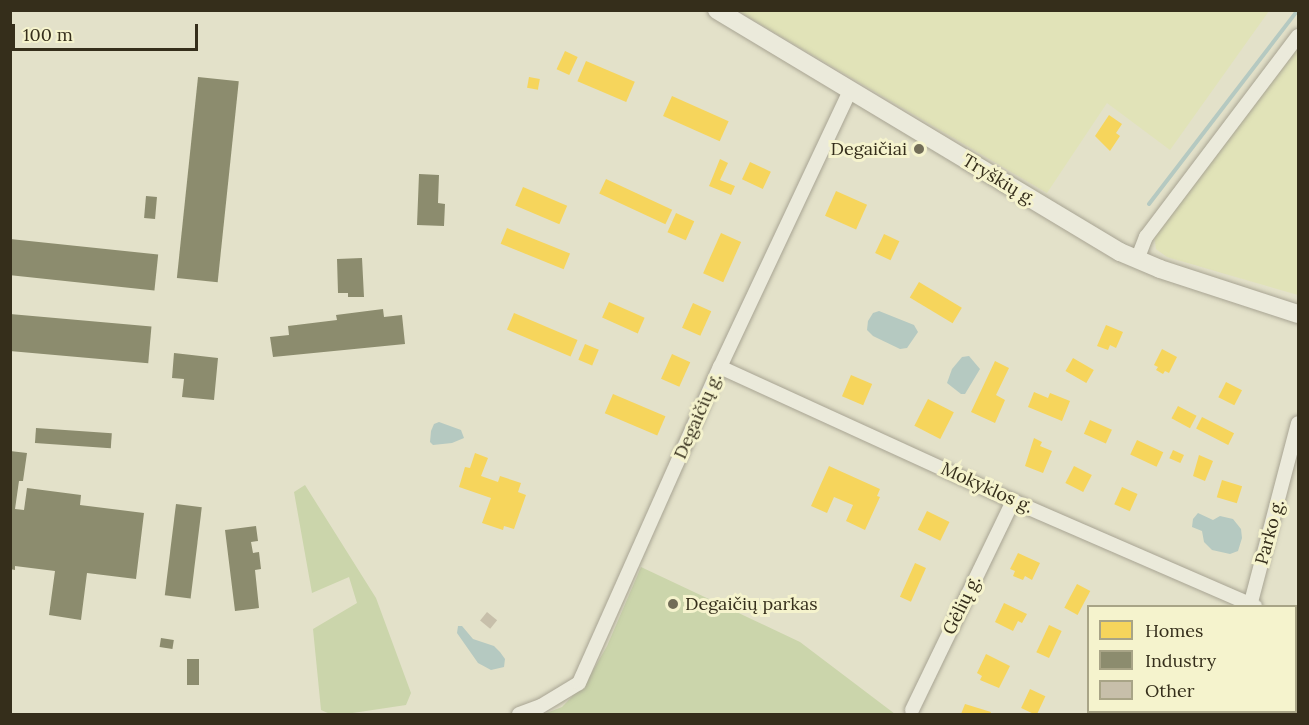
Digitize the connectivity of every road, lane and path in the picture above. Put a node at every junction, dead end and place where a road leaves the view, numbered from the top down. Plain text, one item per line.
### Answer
1 (717, 10) edge
2 (1299, 36) edge
3 (850, 91) junction
4 (1137, 260) junction
5 (1299, 314) edge
6 (720, 367) junction
7 (1299, 423) edge
8 (1013, 501) junction
9 (1250, 605) edge
10 (1252, 605) edge
11 (912, 710) dead end
12 (519, 714) edge

1 - 3 main road, Tryškių g.
2 - 4 street
3 - 4 main road, Tryškių g.
3 - 6 street, Degaičių g.
4 - 5 main road, Tryškių g.
6 - 8 street, Mokyklos g.
6 - 12 street, Degaičių g.
7 - 10 street, Parko g.
8 - 9 street, Mokyklos g.
8 - 11 street, Gėlių g.

